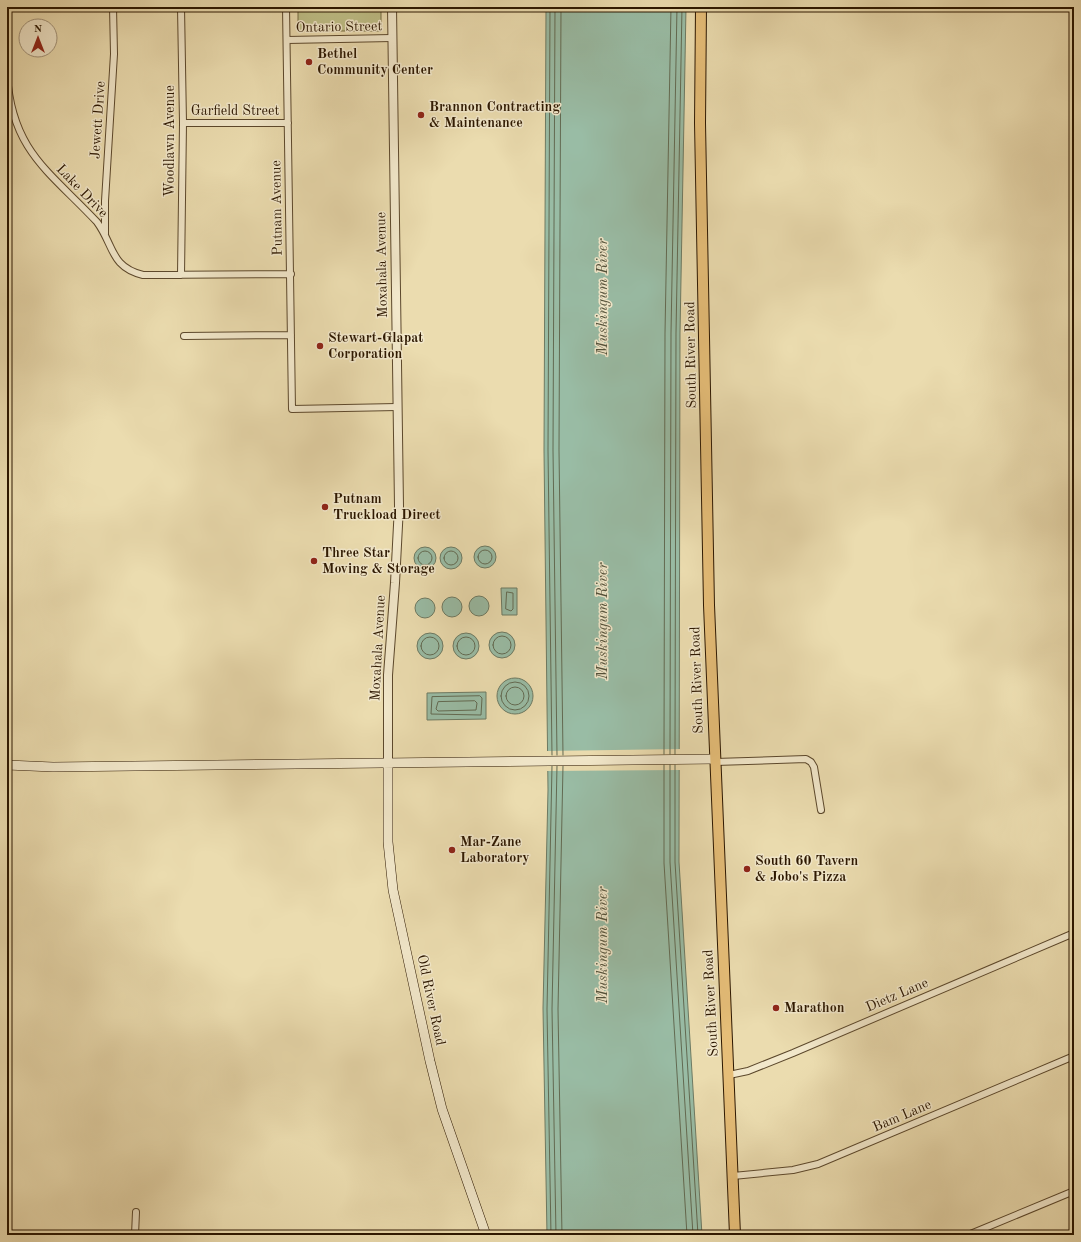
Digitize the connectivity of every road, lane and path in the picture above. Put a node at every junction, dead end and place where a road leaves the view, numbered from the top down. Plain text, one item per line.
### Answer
1 (113, 7) edge
2 (181, 7) edge
3 (286, 7) edge
4 (392, 7) edge
5 (701, 7) edge
6 (392, 38) junction
7 (287, 40) junction
8 (7, 75) edge
9 (183, 123) junction
10 (288, 124) junction
11 (105, 234) junction
12 (291, 274) junction
13 (181, 275) junction
14 (291, 335) junction
15 (184, 336) dead end
16 (397, 408) junction
17 (715, 760) junction
18 (388, 763) junction
19 (7, 765) edge
20 (821, 810) dead end
21 (1074, 933) edge
22 (1074, 1056) edge
23 (729, 1074) junction
24 (733, 1176) junction
25 (1074, 1191) edge
26 (136, 1212) dead end
27 (135, 1235) edge
28 (486, 1235) edge
29 (736, 1235) edge
30 (968, 1235) edge

1 - 11 street, Jewett Drive
2 - 9 street, Woodlawn Avenue
3 - 7 street, Putnam Avenue
4 - 6 street, Moxahala Avenue
5 - 17 main road, South River Road
6 - 7 street, Ontario Street
6 - 16 street, Moxahala Avenue
7 - 10 street, Putnam Avenue
8 - 11 street, Lake Drive
9 - 10 street, Garfield Street
9 - 13 street, Woodlawn Avenue
10 - 12 street, Putnam Avenue
11 - 13 street, Lake Drive
12 - 13 street, Lake Drive
12 - 14 street, Putnam Avenue
14 - 15 street
14 - 16 street, Putnam Avenue
16 - 18 street, Moxahala Avenue
17 - 18 main road
17 - 20 street
17 - 23 main road, South River Road
18 - 19 main road
18 - 28 main road, Old River Road
21 - 23 street, Dietz Lane
22 - 24 street, Bam Lane
23 - 24 main road, South River Road
24 - 29 main road, South River Road
25 - 30 street
26 - 27 street

